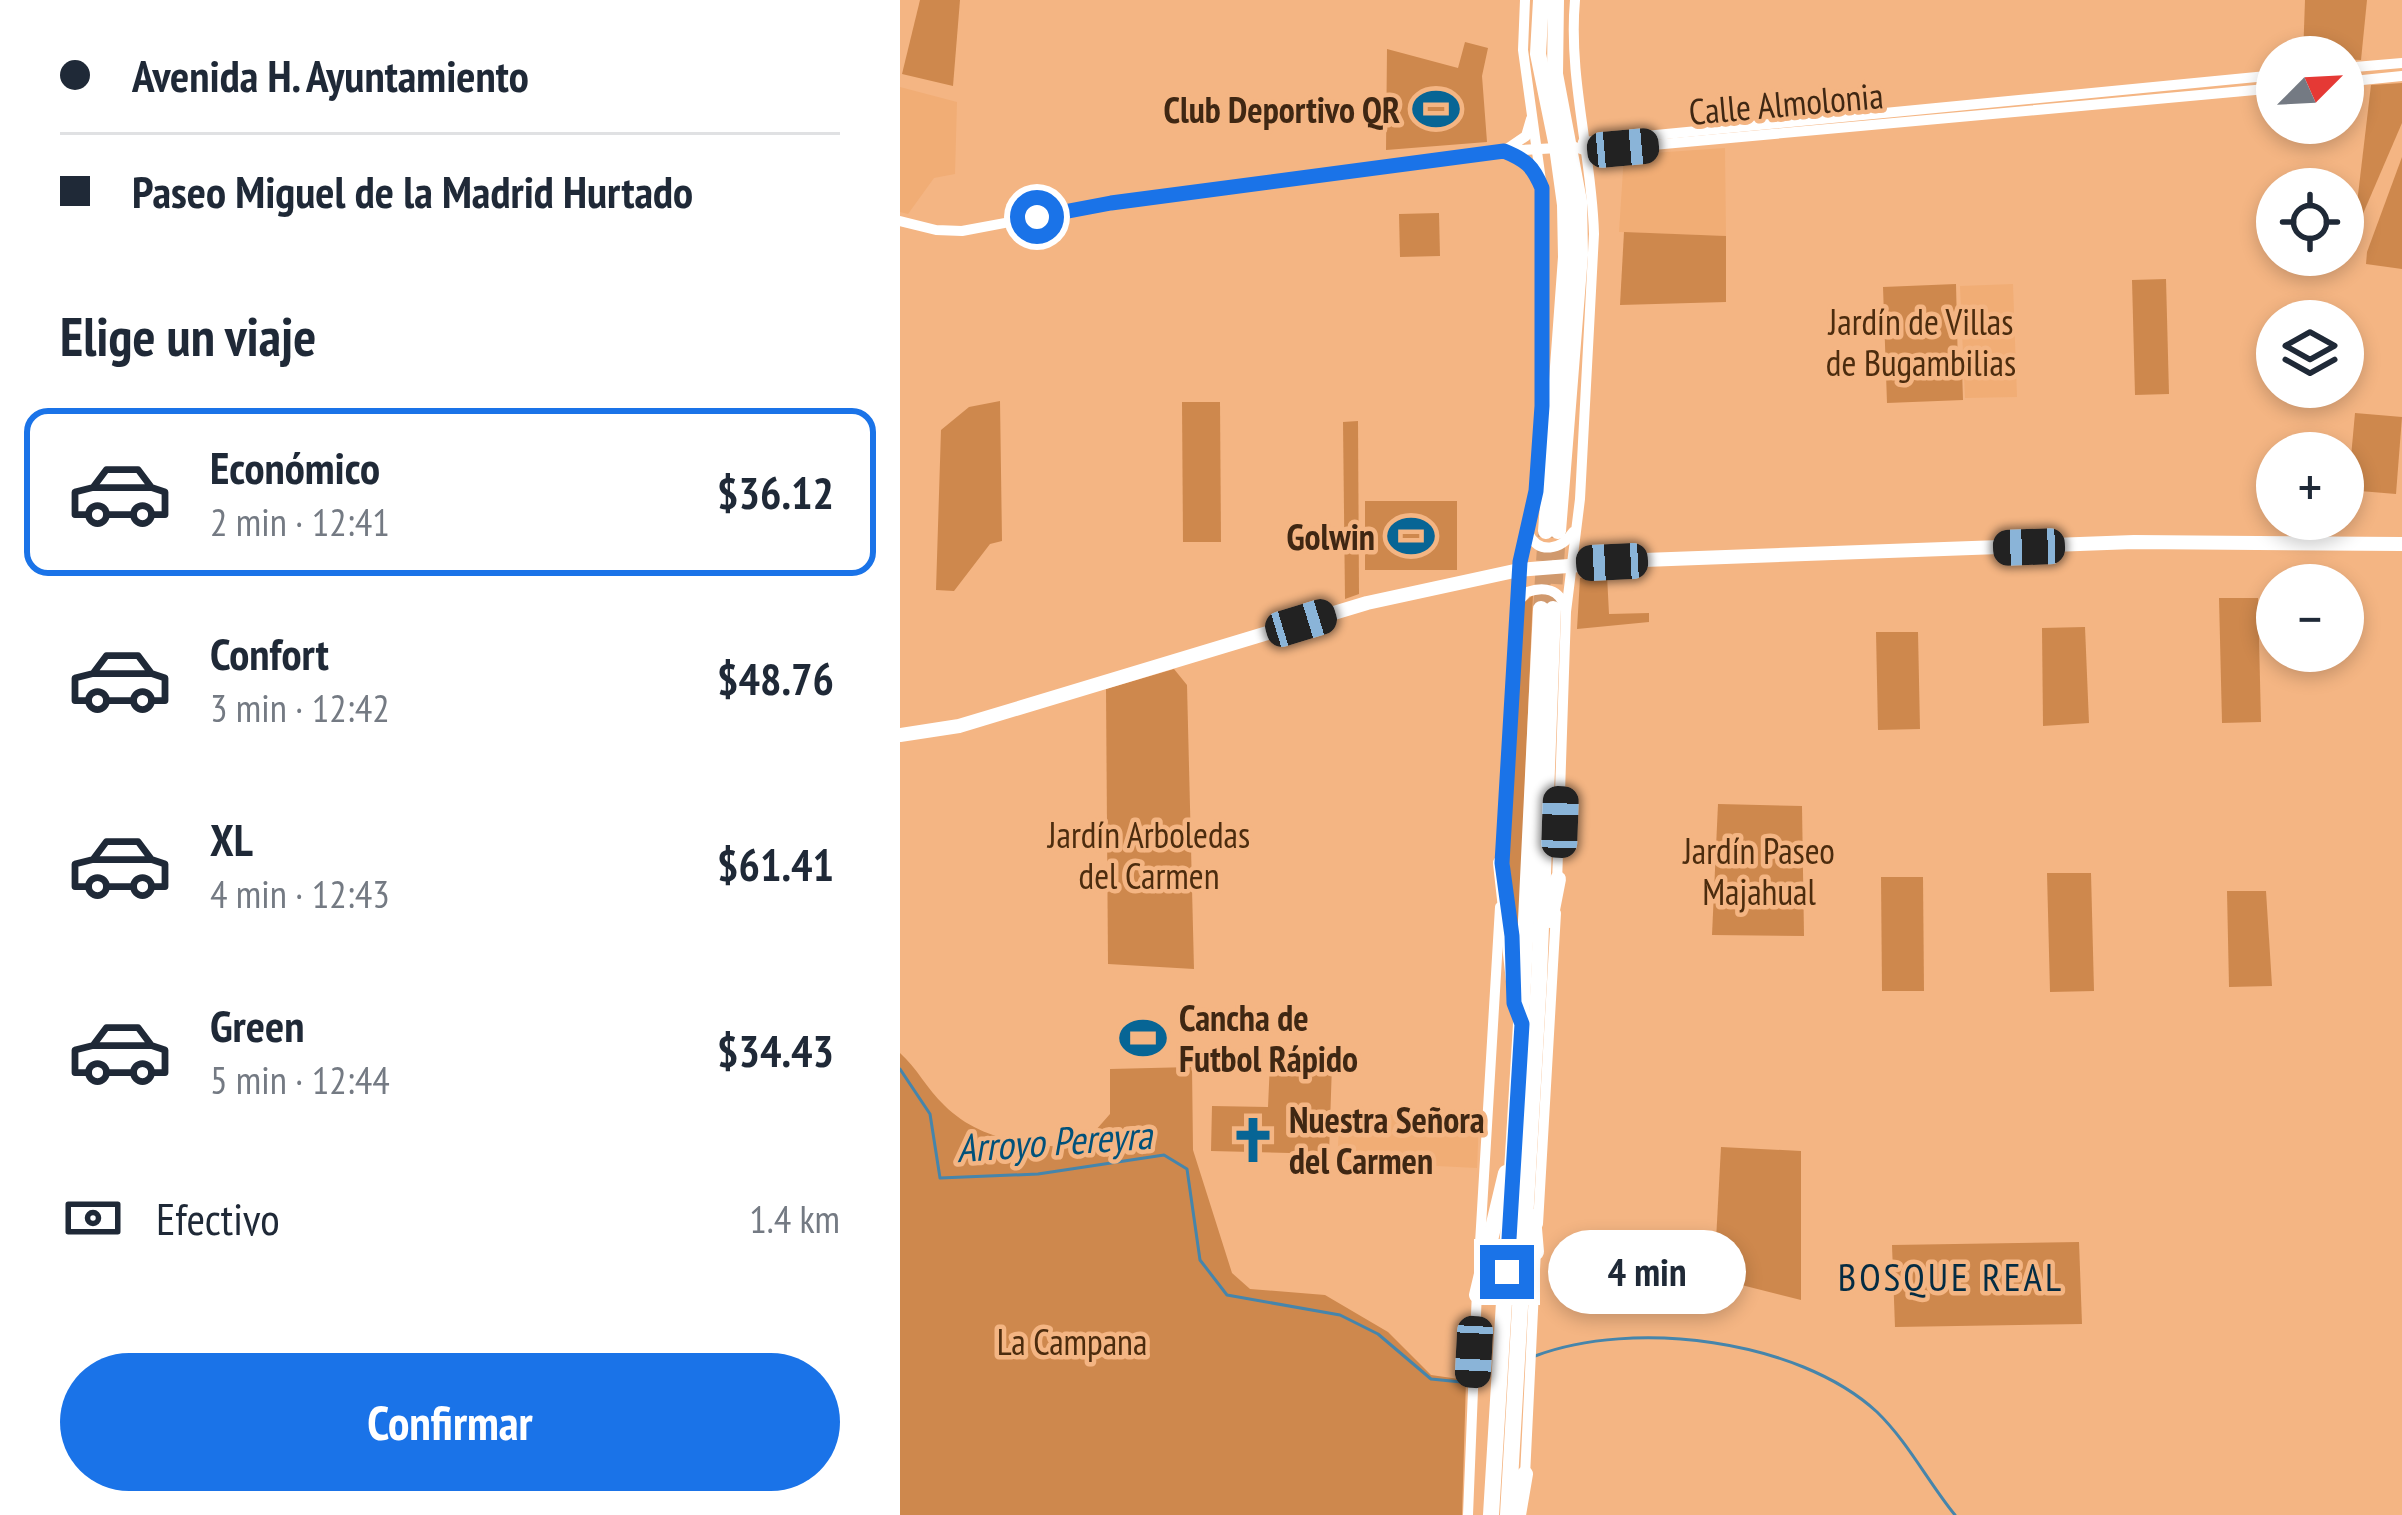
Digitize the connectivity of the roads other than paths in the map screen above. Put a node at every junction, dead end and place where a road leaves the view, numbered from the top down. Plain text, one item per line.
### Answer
1 (1533, 0) edge
2 (1559, 0) edge
3 (1575, 0) edge
4 (1546, 49) junction
5 (2402, 63) edge
6 (2364, 66) edge
7 (2402, 76) edge
8 (2256, 77) edge
9 (2364, 80) edge
10 (2256, 90) edge
11 (1532, 116) junction
12 (1569, 147) junction
13 (1504, 151) junction
14 (1542, 188) junction
15 (900, 221) edge
16 (1526, 530) junction
17 (1560, 530) junction
18 (2402, 544) edge
19 (1572, 564) junction
20 (1519, 570) junction
21 (1516, 605) junction
22 (1553, 610) junction
23 (900, 735) edge
24 (1502, 863) junction
25 (1558, 879) junction
26 (1539, 980) junction
27 (1522, 1024) junction
28 (1515, 1138) junction
29 (1527, 1156) junction
30 (1536, 1252) junction
31 (1477, 1295) junction
32 (1516, 1362) junction
33 (1525, 1474) joint
34 (1468, 1515) edge
35 (1491, 1515) edge
36 (1508, 1515) edge
37 (1520, 1515) edge

1 - 4 highway
1 - 11 street
2 - 4 highway
3 - 12 street
4 - 12 highway
5 - 6 street
7 - 9 street
8 - 12 street, Calle Almolonia
10 - 12 street, Calle Almolonia
11 - 12 street
11 - 13 street
12 - 13 street
12 - 14 street
12 - 17 highway
13 - 14 street
13 - 15 street
14 - 16 street
16 - 17 street
16 - 20 street
17 - 19 street
18 - 19 main road
19 - 20 main road
19 - 22 street
20 - 21 street
20 - 23 main road
21 - 22 street
21 - 24 street
22 - 25 street
22 - 26 highway
22 - 27 highway
24 - 27 highway
24 - 31 street
25 - 26 highway
25 - 30 street
26 - 29 highway
27 - 28 highway
28 - 31 highway
28 - 32 highway
29 - 30 highway
29 - 32 highway
30 - 32 street
31 - 34 street
32 - 33 street
32 - 35 highway
32 - 36 highway
33 - 37 highway

